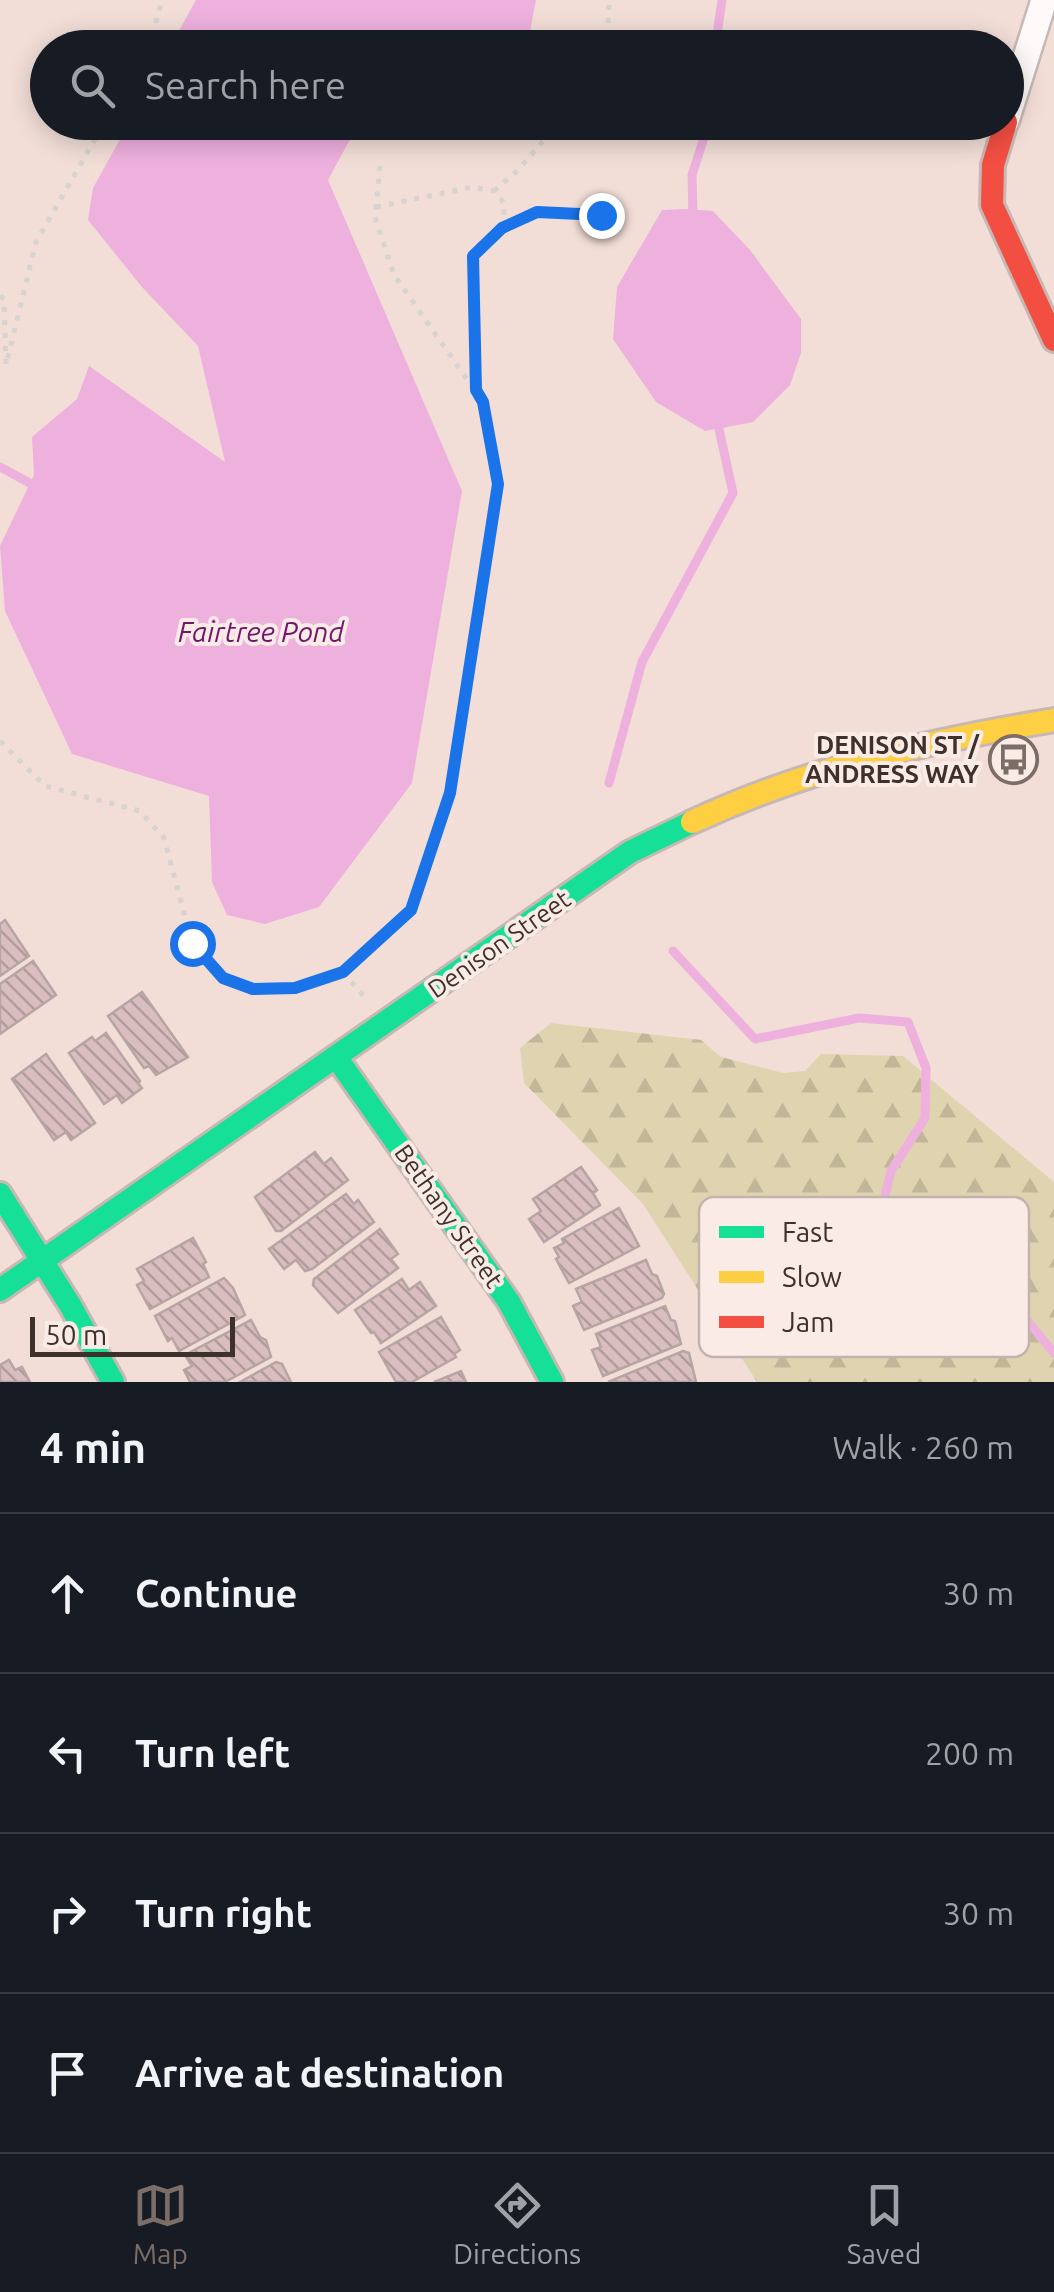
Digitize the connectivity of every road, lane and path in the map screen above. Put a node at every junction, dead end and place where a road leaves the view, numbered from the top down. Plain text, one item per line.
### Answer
1 (162, 0) edge
2 (609, 0) edge
3 (1044, 0) edge
4 (154, 30) edge
5 (608, 30) edge
6 (1024, 64) edge
7 (96, 140) edge
8 (544, 140) edge
9 (1000, 140) edge
10 (380, 166) dead end
11 (494, 190) junction
12 (376, 206) junction
13 (601, 215) dead end
14 (502, 228) junction
15 (0, 296) edge
16 (1054, 340) edge
17 (476, 390) junction
18 (1054, 720) edge
19 (0, 741) edge
20 (336, 1057) junction
21 (0, 1194) edge
22 (42, 1261) junction
23 (0, 1290) edge
24 (113, 1382) edge
25 (552, 1382) edge

1 - 4 path
2 - 5 path
3 - 6 street
7 - 15 path
8 - 11 path
9 - 16 street
10 - 12 path
11 - 12 path
11 - 14 path
12 - 17 path
13 - 14 path
14 - 17 path
17 - 19 path
18 - 20 street, Denison Street
20 - 22 street, Denison Street
20 - 25 street, Bethany Street
21 - 22 street
22 - 23 street, Denison Street
22 - 24 street

